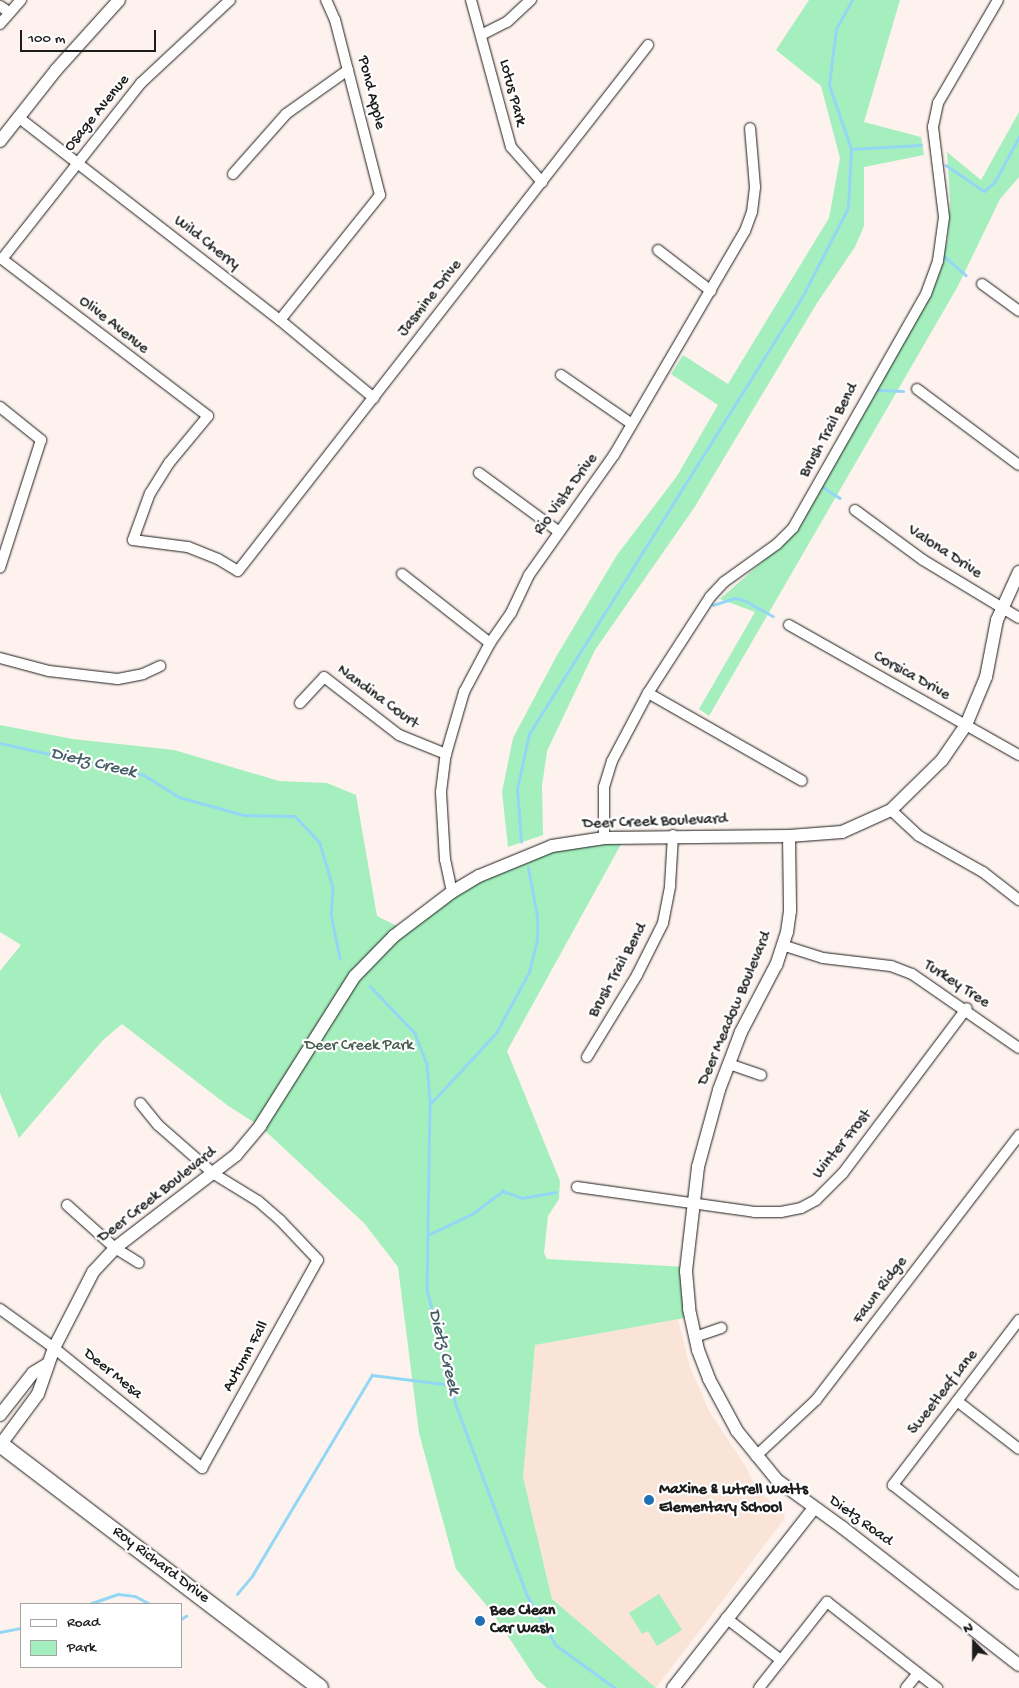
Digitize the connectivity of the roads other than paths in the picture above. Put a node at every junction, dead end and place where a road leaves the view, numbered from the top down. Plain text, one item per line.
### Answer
1 (21, 0) edge
2 (119, 0) edge
3 (230, 0) edge
4 (326, 0) edge
5 (471, 0) edge
6 (531, 0) edge
7 (998, 0) edge
8 (0, 6) edge
9 (9, 12) junction
10 (0, 24) edge
11 (481, 35) junction
12 (648, 45) dead end
13 (348, 70) junction
14 (18, 117) junction
15 (750, 128) dead end
16 (0, 142) edge
17 (77, 163) junction
18 (233, 174) dead end
19 (542, 182) junction
20 (658, 250) dead end
21 (2, 259) joint
22 (982, 284) dead end
23 (711, 291) junction
24 (1019, 311) edge
25 (280, 320) junction
26 (561, 375) dead end
27 (917, 389) dead end
28 (374, 398) junction
29 (0, 407) edge
30 (632, 424) junction
31 (1019, 466) edge
32 (479, 473) dead end
33 (855, 510) dead end
34 (558, 531) junction
35 (134, 540) joint
36 (0, 568) edge
37 (1019, 572) edge
38 (402, 574) dead end
39 (1002, 608) junction
40 (1019, 618) edge
41 (789, 625) dead end
42 (490, 643) junction
43 (0, 658) edge
44 (160, 666) dead end
45 (648, 693) junction
46 (300, 703) dead end
47 (966, 725) junction
48 (446, 754) junction
49 (1019, 755) edge
50 (802, 781) dead end
51 (891, 810) junction
52 (673, 836) junction
53 (789, 836) junction
54 (604, 838) junction
55 (452, 892) junction
56 (1019, 900) edge
57 (782, 945) junction
58 (966, 1008) junction
59 (1019, 1048) edge
60 (587, 1057) dead end
61 (729, 1064) junction
62 (761, 1075) dead end
63 (140, 1103) dead end
64 (1019, 1135) edge
65 (214, 1174) junction
66 (577, 1187) dead end
67 (692, 1204) junction
68 (67, 1205) dead end
69 (115, 1248) junction
70 (139, 1263) dead end
71 (0, 1309) edge
72 (1019, 1320) edge
73 (721, 1328) dead end
74 (695, 1337) junction
75 (54, 1348) junction
76 (48, 1364) junction
77 (957, 1401) junction
78 (0, 1415) edge
79 (0, 1444) edge
80 (1019, 1449) edge
81 (756, 1456) junction
82 (202, 1468) joint
83 (814, 1508) junction
84 (1019, 1584) edge
85 (726, 1618) junction
86 (781, 1660) junction
87 (1019, 1665) edge
88 (918, 1673) junction
89 (320, 1688) edge
90 (672, 1688) edge
91 (759, 1688) edge
92 (906, 1688) edge
93 (936, 1688) edge

1 - 9 street
2 - 14 street
3 - 17 street, Osage Avenue
4 - 13 street, Pond Apple
5 - 11 street, Lotus Park
6 - 11 street
7 - 45 street, Brush Trail Bend
8 - 9 street
9 - 10 street
11 - 19 street, Lotus Park
12 - 19 street, Jasmine Drive
13 - 18 street
13 - 25 street, Pond Apple
14 - 16 street
14 - 17 street, Wild Cherry
15 - 23 street, Rio Vista Drive
17 - 21 street, Osage Avenue
17 - 25 street, Wild Cherry
19 - 28 street, Jasmine Drive
20 - 23 street
21 - 35 street, Olive Avenue
22 - 24 street
23 - 30 street, Rio Vista Drive
25 - 28 street, Wild Cherry
26 - 30 street
27 - 31 street
28 - 35 street, Jasmine Drive
29 - 36 street
30 - 34 street, Rio Vista Drive
32 - 34 street
33 - 39 street, Valona Drive
34 - 42 street, Rio Vista Drive
37 - 39 street, Deer Creek Boulevard
38 - 42 street
39 - 40 street, Valona Drive
39 - 47 street, Deer Creek Boulevard
41 - 47 street, Corsica Drive
42 - 48 street, Rio Vista Drive
43 - 44 street
45 - 50 street
45 - 54 street, Brush Trail Bend
46 - 48 street, Nandina Court
47 - 49 street, Corsica Drive
47 - 51 street, Deer Creek Boulevard
48 - 55 street, Rio Vista Drive
51 - 53 street, Deer Creek Boulevard
51 - 56 street
52 - 53 street, Deer Creek Boulevard
52 - 54 street, Deer Creek Boulevard
52 - 60 street, Brush Trail Bend
53 - 57 street, Deer Meadow Boulevard
54 - 55 street, Deer Creek Boulevard
55 - 65 street, Deer Creek Boulevard
57 - 58 street, Turkey Tree
57 - 61 street, Deer Meadow Boulevard
58 - 59 street, Turkey Tree
58 - 67 street, Winter Frost
61 - 62 street
61 - 67 street, Deer Meadow Boulevard
63 - 65 street
64 - 81 street, Fawn Ridge
65 - 69 street, Deer Creek Boulevard
65 - 82 street, Autumn Fall
66 - 67 street, Winter Frost
67 - 74 street, Deer Meadow Boulevard
68 - 69 street
69 - 70 street
69 - 75 street, Deer Creek Boulevard
71 - 75 street, Deer Mesa
72 - 77 street, Sweetleaf Lane
73 - 74 street
74 - 81 street, Deer Meadow Boulevard
75 - 76 street, Deer Creek Boulevard
75 - 82 street, Deer Mesa
76 - 78 street
76 - 79 street, Deer Creek Boulevard
77 - 80 street
77 - 84 street, Sweetleaf Lane
79 - 89 main road, Roy Richard Drive
81 - 83 street, Deer Meadow Boulevard
83 - 85 street, Dietz Road
83 - 87 street, Dietz Road
85 - 86 street
85 - 90 street, Dietz Road
86 - 88 street
86 - 91 street
88 - 92 street
88 - 93 street

